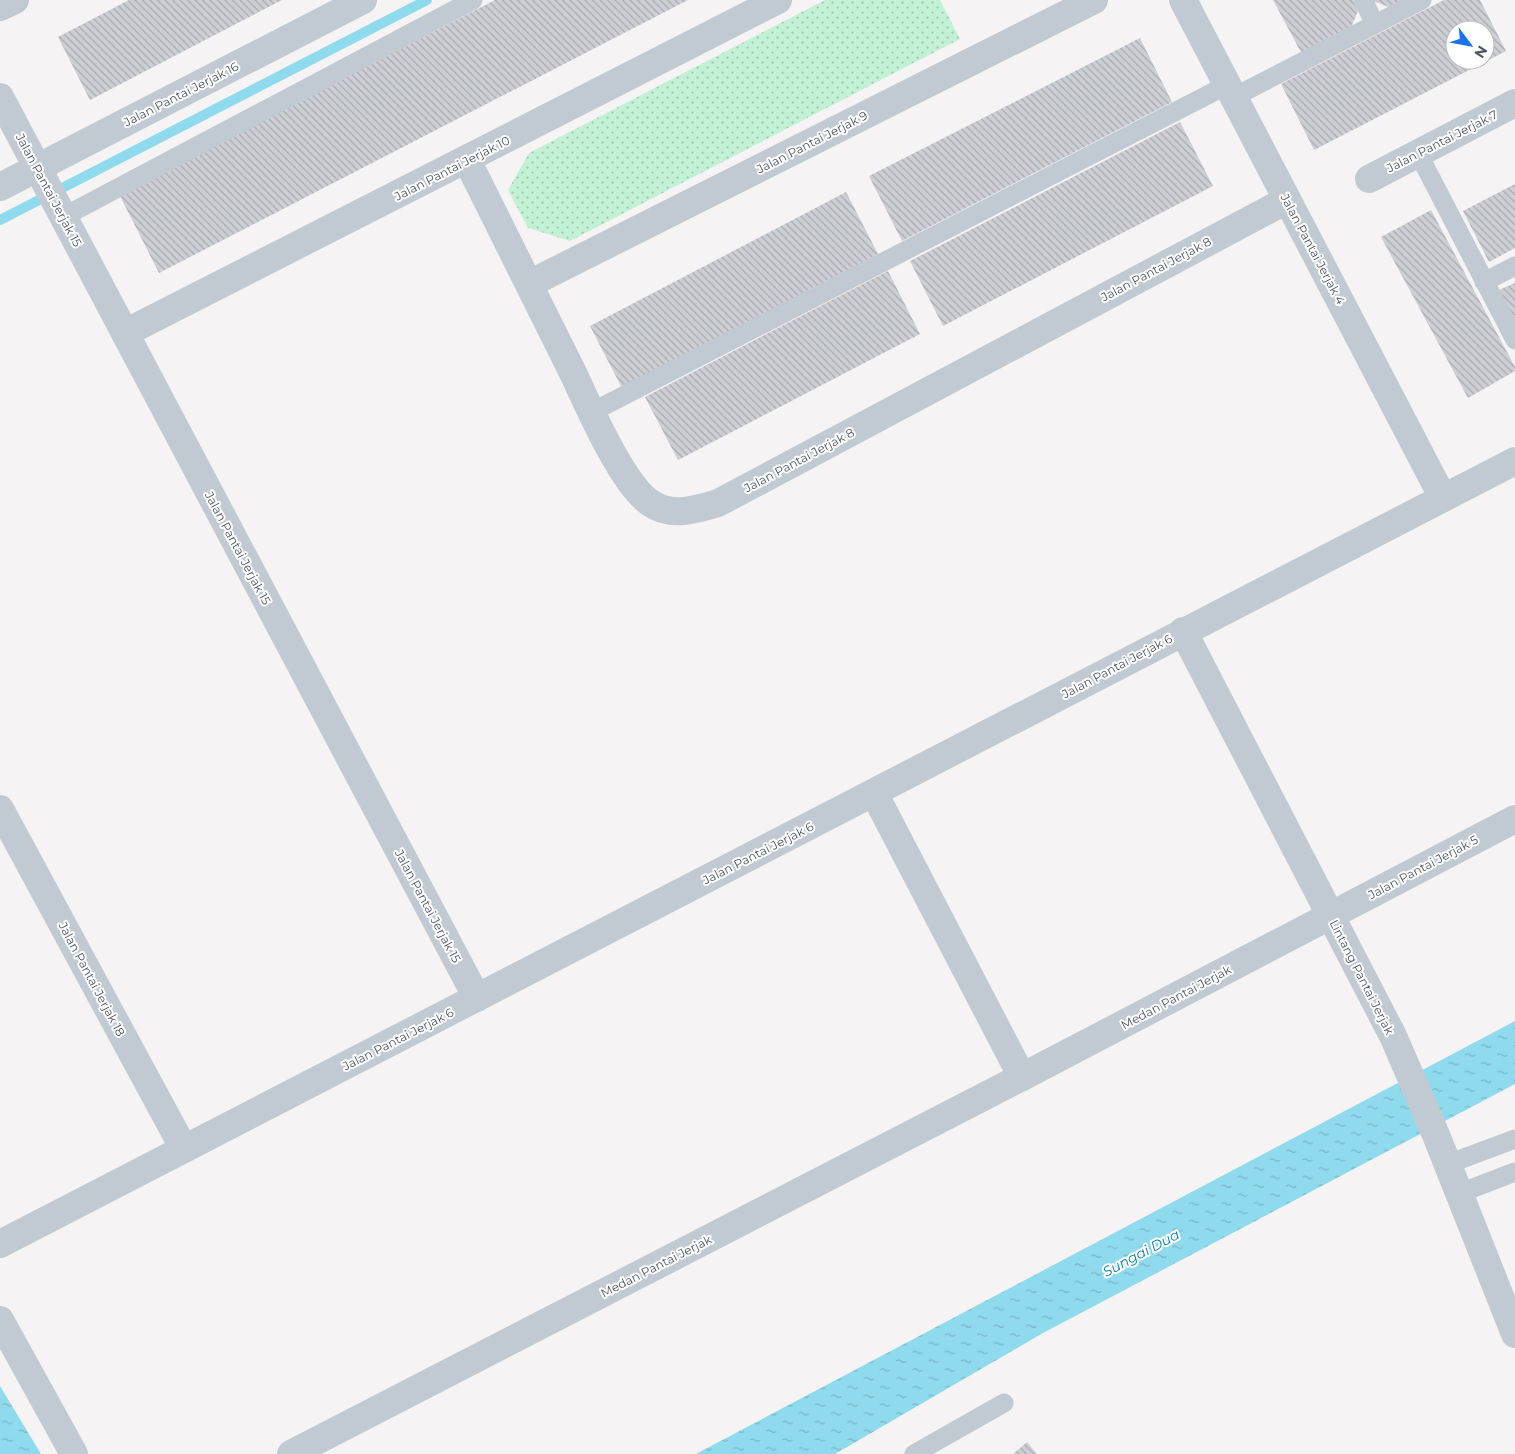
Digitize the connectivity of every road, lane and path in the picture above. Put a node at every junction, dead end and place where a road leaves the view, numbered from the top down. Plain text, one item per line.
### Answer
1 (15, 0) edge
2 (363, 0) edge
3 (473, 0) edge
4 (778, 0) edge
5 (1094, 0) edge
6 (1183, 0) edge
7 (1363, 0) edge
8 (1422, 0) edge
9 (0, 7) edge
10 (1375, 24) junction
11 (1230, 91) junction
12 (0, 97) edge
13 (1515, 103) edge
14 (1418, 153) junction
15 (467, 160) junction
16 (40, 174) junction
17 (1369, 179) dead end
18 (0, 187) edge
19 (1287, 200) junction
20 (61, 213) junction
21 (1515, 266) edge
22 (1484, 282) junction
23 (529, 284) junction
24 (125, 333) junction
25 (1515, 340) edge
26 (592, 412) junction
27 (1515, 461) edge
28 (1443, 498) junction
29 (1183, 631) junction
30 (874, 793) junction
31 (0, 808) edge
32 (1515, 819) edge
33 (1331, 916) junction
34 (477, 998) junction
35 (1022, 1077) junction
36 (1515, 1139) edge
37 (184, 1149) junction
38 (1448, 1164) junction
39 (1515, 1172) edge
40 (1460, 1193) junction
41 (0, 1244) edge
42 (0, 1320) edge
43 (1515, 1334) edge
44 (1004, 1403) dead end
45 (74, 1454) edge
46 (291, 1454) edge
47 (914, 1454) edge

1 - 9 street
2 - 16 street, Jalan Pantai Jerjak 16
3 - 20 lane
4 - 15 street, Jalan Pantai Jerjak 10
5 - 23 street, Jalan Pantai Jerjak 9
6 - 11 street, Jalan Pantai Jerjak 4
7 - 10 lane
8 - 10 lane
10 - 11 lane
11 - 19 street, Jalan Pantai Jerjak 4
11 - 26 lane
12 - 16 street, Jalan Pantai Jerjak 15
13 - 14 street, Jalan Pantai Jerjak 7
14 - 17 street, Jalan Pantai Jerjak 7
14 - 22 lane
15 - 23 street, Jalan Pantai Jerjak 8
15 - 24 street, Jalan Pantai Jerjak 10
16 - 18 street, Jalan Pantai Jerjak 16
16 - 20 street, Jalan Pantai Jerjak 15
19 - 26 street, Jalan Pantai Jerjak 8
19 - 28 street, Jalan Pantai Jerjak 4
20 - 24 street, Jalan Pantai Jerjak 15
21 - 22 lane
22 - 25 lane
23 - 26 street, Jalan Pantai Jerjak 8
24 - 34 street, Jalan Pantai Jerjak 15
27 - 28 street, Jalan Pantai Jerjak 6
28 - 29 street, Jalan Pantai Jerjak 6
29 - 30 street, Jalan Pantai Jerjak 6
29 - 33 street, Lintang Pantai Jerjak
30 - 34 street, Jalan Pantai Jerjak 6
30 - 35 street
31 - 37 street, Jalan Pantai Jerjak 18
32 - 33 street, Jalan Pantai Jerjak 5
33 - 35 street, Medan Pantai Jerjak
33 - 38 street, Lintang Pantai Jerjak
34 - 37 street, Jalan Pantai Jerjak 6
35 - 46 street, Medan Pantai Jerjak
36 - 38 lane
37 - 41 street, Jalan Pantai Jerjak 6
38 - 40 street, Lintang Pantai Jerjak
39 - 40 lane
40 - 43 street, Lintang Pantai Jerjak
42 - 45 street
44 - 47 lane

